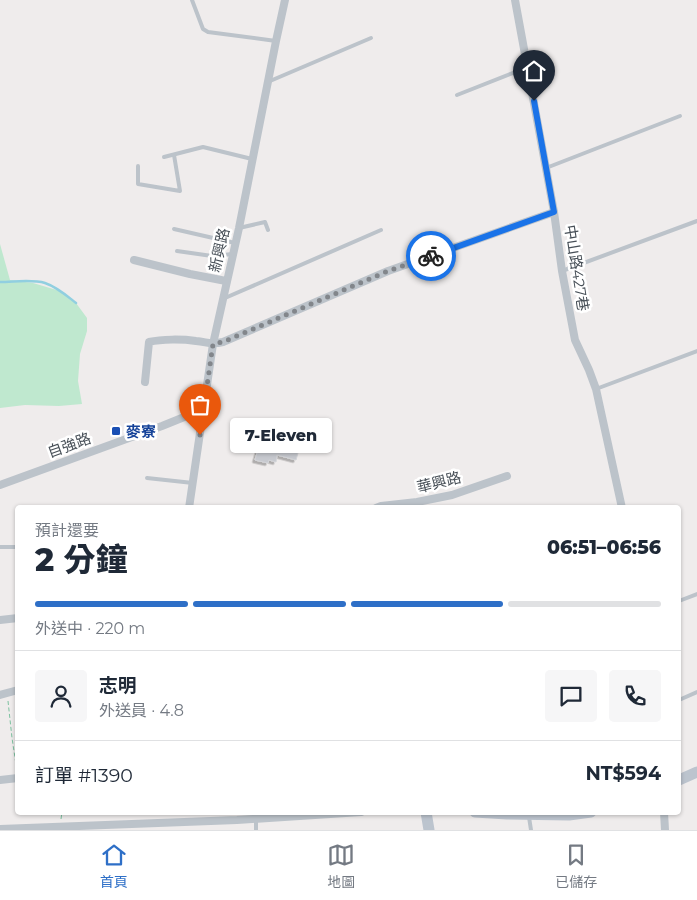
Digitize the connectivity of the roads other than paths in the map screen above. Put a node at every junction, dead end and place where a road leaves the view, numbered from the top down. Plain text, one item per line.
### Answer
1 (192, 0) edge
2 (285, 0) edge
3 (515, 0) edge
4 (371, 38) dead end
5 (276, 41) junction
6 (528, 67) junction
7 (268, 82) junction
8 (457, 95) dead end
9 (680, 116) dead end
10 (174, 155) junction
11 (164, 158) dead end
12 (252, 159) junction
13 (138, 166) dead end
14 (546, 168) junction
15 (554, 212) junction
16 (697, 221) edge
17 (239, 228) junction
18 (174, 229) dead end
19 (268, 230) dead end
20 (381, 230) dead end
21 (235, 243) junction
22 (178, 251) dead end
23 (233, 254) junction
24 (134, 260) dead end
25 (562, 271) junction
26 (226, 280) junction
27 (223, 298) junction
28 (213, 344) junction
29 (697, 351) edge
30 (145, 382) dead end
31 (596, 389) junction
32 (204, 409) junction
33 (507, 476) dead end
34 (147, 478) dead end
35 (193, 483) junction
36 (0, 485) edge
37 (190, 505) edge
38 (390, 505) edge
39 (621, 505) edge
40 (15, 547) edge
41 (0, 548) edge
42 (697, 594) edge
43 (681, 600) edge
44 (15, 618) edge
45 (0, 620) edge
46 (697, 692) edge
47 (681, 699) edge
48 (697, 772) edge
49 (15, 778) edge
50 (681, 779) edge
51 (0, 780) edge
52 (309, 815) edge
53 (426, 815) edge
54 (529, 815) edge
55 (664, 815) edge
56 (256, 818) junction
57 (87, 828) edge
58 (0, 830) edge
59 (256, 830) edge
60 (429, 830) edge
61 (530, 830) edge
62 (665, 830) edge

1 - 5 lane
2 - 5 street, 新興路
3 - 6 street, 中山路427巷
4 - 7 lane
5 - 7 street, 新興路
6 - 8 lane
6 - 14 street, 中山路427巷
7 - 12 street, 新興路
9 - 14 lane
10 - 11 lane
10 - 12 lane
10 - 13 lane
12 - 17 street, 新興路
14 - 15 street, 中山路427巷
15 - 25 street, 中山路427巷
15 - 28 street
16 - 25 lane
17 - 19 lane
17 - 21 street, 新興路
18 - 21 lane
20 - 27 lane
21 - 23 street, 新興路
22 - 23 lane
23 - 26 street, 新興路
24 - 26 street
25 - 31 street, 中山路427巷
26 - 27 street, 新興路
27 - 28 street, 新興路
28 - 30 street
28 - 32 street, 新興路
29 - 31 lane
31 - 39 street, 中山路427巷
32 - 35 street, 新興路
32 - 36 street, 自強路
33 - 38 street, 華興路
34 - 35 lane
35 - 37 street, 新興路
40 - 41 lane
42 - 43 lane
44 - 45 street
46 - 47 lane
48 - 50 street
49 - 51 street
52 - 56 street
53 - 60 street
54 - 61 lane
55 - 62 street
56 - 57 street
56 - 59 lane
57 - 58 street

